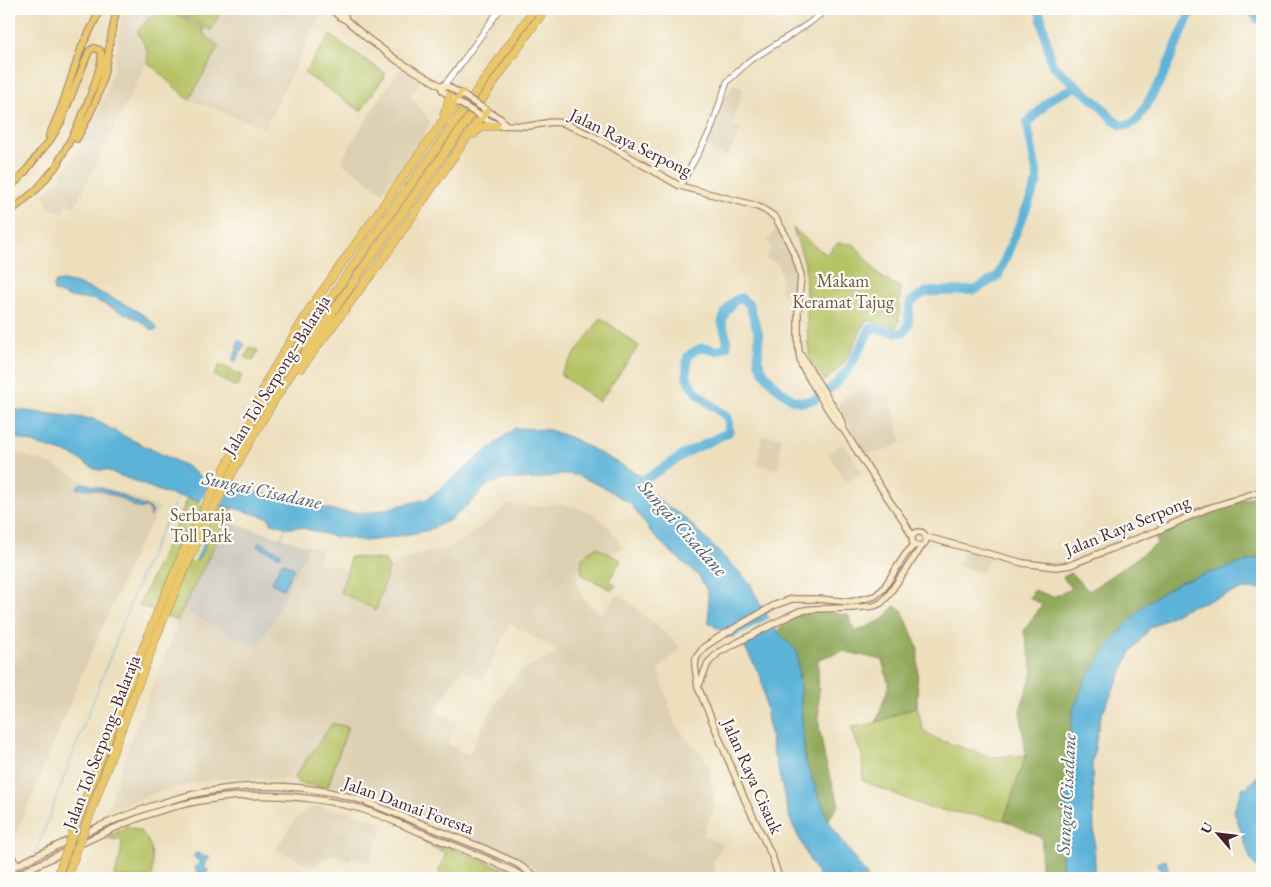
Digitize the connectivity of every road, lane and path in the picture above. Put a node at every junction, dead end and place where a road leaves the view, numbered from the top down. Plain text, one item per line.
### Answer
1 (101, 9) edge
2 (117, 9) edge
3 (331, 9) edge
4 (341, 9) edge
5 (500, 9) edge
6 (534, 9) edge
7 (545, 9) edge
8 (827, 9) edge
9 (346, 20) junction
10 (441, 86) junction
11 (449, 96) junction
12 (460, 99) junction
13 (482, 113) junction
14 (506, 125) junction
15 (496, 126) junction
16 (436, 130) junction
17 (42, 150) junction
18 (452, 159) junction
19 (57, 164) junction
20 (680, 186) junction
21 (9, 189) edge
22 (9, 213) edge
23 (307, 355) junction
24 (249, 425) junction
25 (1262, 491) edge
26 (915, 534) junction
27 (924, 542) junction
28 (914, 545) junction
29 (698, 687) junction
30 (364, 801) junction
31 (361, 809) junction
32 (483, 848) junction
33 (11, 853) dead end
34 (479, 856) junction
35 (20, 864) junction
36 (9, 869) edge
37 (10, 877) edge
38 (57, 878) edge
39 (66, 878) edge
40 (526, 878) edge
41 (538, 878) edge
42 (779, 878) edge

1 - 17 main road
2 - 19 main road
3 - 9 main road
4 - 9 main road
5 - 10 street
6 - 24 highway, Jalan Tol Serpong–Balaraja
7 - 23 highway, Jalan Tol Serpong–Balaraja
8 - 20 street
9 - 10 main road
10 - 11 main road
10 - 12 main road
11 - 12 main road
11 - 16 highway
12 - 13 main road, bridge
12 - 16 highway
13 - 14 main road
13 - 15 main road
13 - 18 highway
14 - 15 main road, Jalan Raya Serpong
14 - 20 main road, Jalan Raya Serpong
15 - 18 highway
16 - 24 highway
17 - 19 main road
17 - 21 main road
18 - 23 highway
19 - 22 main road
20 - 26 main road, Jalan Raya Serpong
23 - 39 highway, Jalan Tol Serpong–Balaraja, bridge
24 - 38 highway, Jalan Tol Serpong–Balaraja, bridge
25 - 27 main road, Jalan Raya Serpong
26 - 27 main road
26 - 28 main road
27 - 28 main road
27 - 29 main road
28 - 29 main road, Jalan Raya Cisauk
29 - 42 main road, Jalan Raya Cisauk
30 - 31 main road
30 - 32 main road, Jalan Damai Foresta
30 - 35 main road, Jalan Damai Foresta
31 - 34 main road, Jalan Damai Foresta
31 - 37 main road, Jalan Damai Foresta
32 - 34 main road
32 - 41 main road, Jalan Damai Foresta
33 - 35 main road
34 - 40 main road, Jalan Damai Foresta
35 - 36 main road, Jalan Damai Foresta

